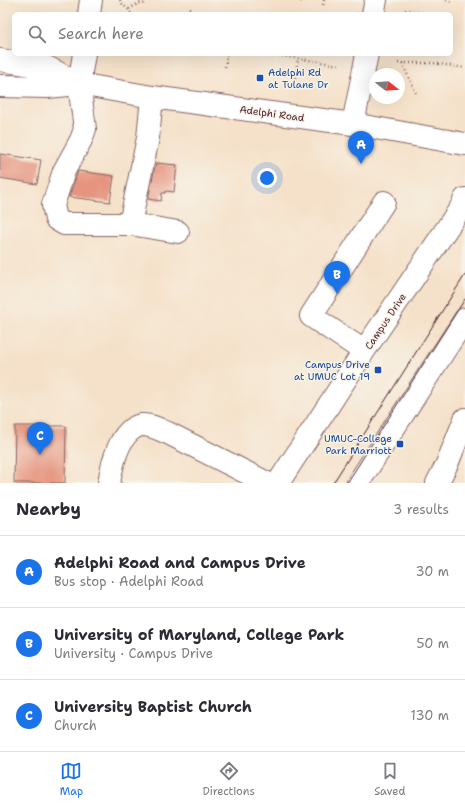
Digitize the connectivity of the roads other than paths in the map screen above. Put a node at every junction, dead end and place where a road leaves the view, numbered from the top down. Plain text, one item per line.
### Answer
1 (91, 0) edge
2 (376, 0) edge
3 (90, 12) edge
4 (373, 12) edge
5 (84, 56) edge
6 (367, 56) edge
7 (0, 60) edge
8 (79, 84) junction
9 (0, 86) edge
10 (152, 97) junction
11 (353, 124) junction
12 (465, 144) edge
13 (465, 199) edge
14 (384, 202) dead end
15 (130, 224) junction
16 (178, 232) dead end
17 (462, 329) edge
18 (364, 351) junction
19 (465, 419) edge
20 (109, 483) edge
21 (267, 483) edge
22 (278, 483) edge
23 (358, 483) edge
24 (437, 483) edge

1 - 3 street
2 - 4 street
5 - 8 street
6 - 11 street
7 - 8 street, Adelphi Road
8 - 9 street, Adelphi Road
8 - 10 street, Adelphi Road
8 - 15 street
10 - 11 street, Adelphi Road
10 - 15 street
11 - 12 street, Adelphi Road
13 - 18 street, Campus Drive
14 - 18 street
15 - 16 street
17 - 23 street
18 - 22 street, Campus Drive
19 - 24 street
20 - 21 street

